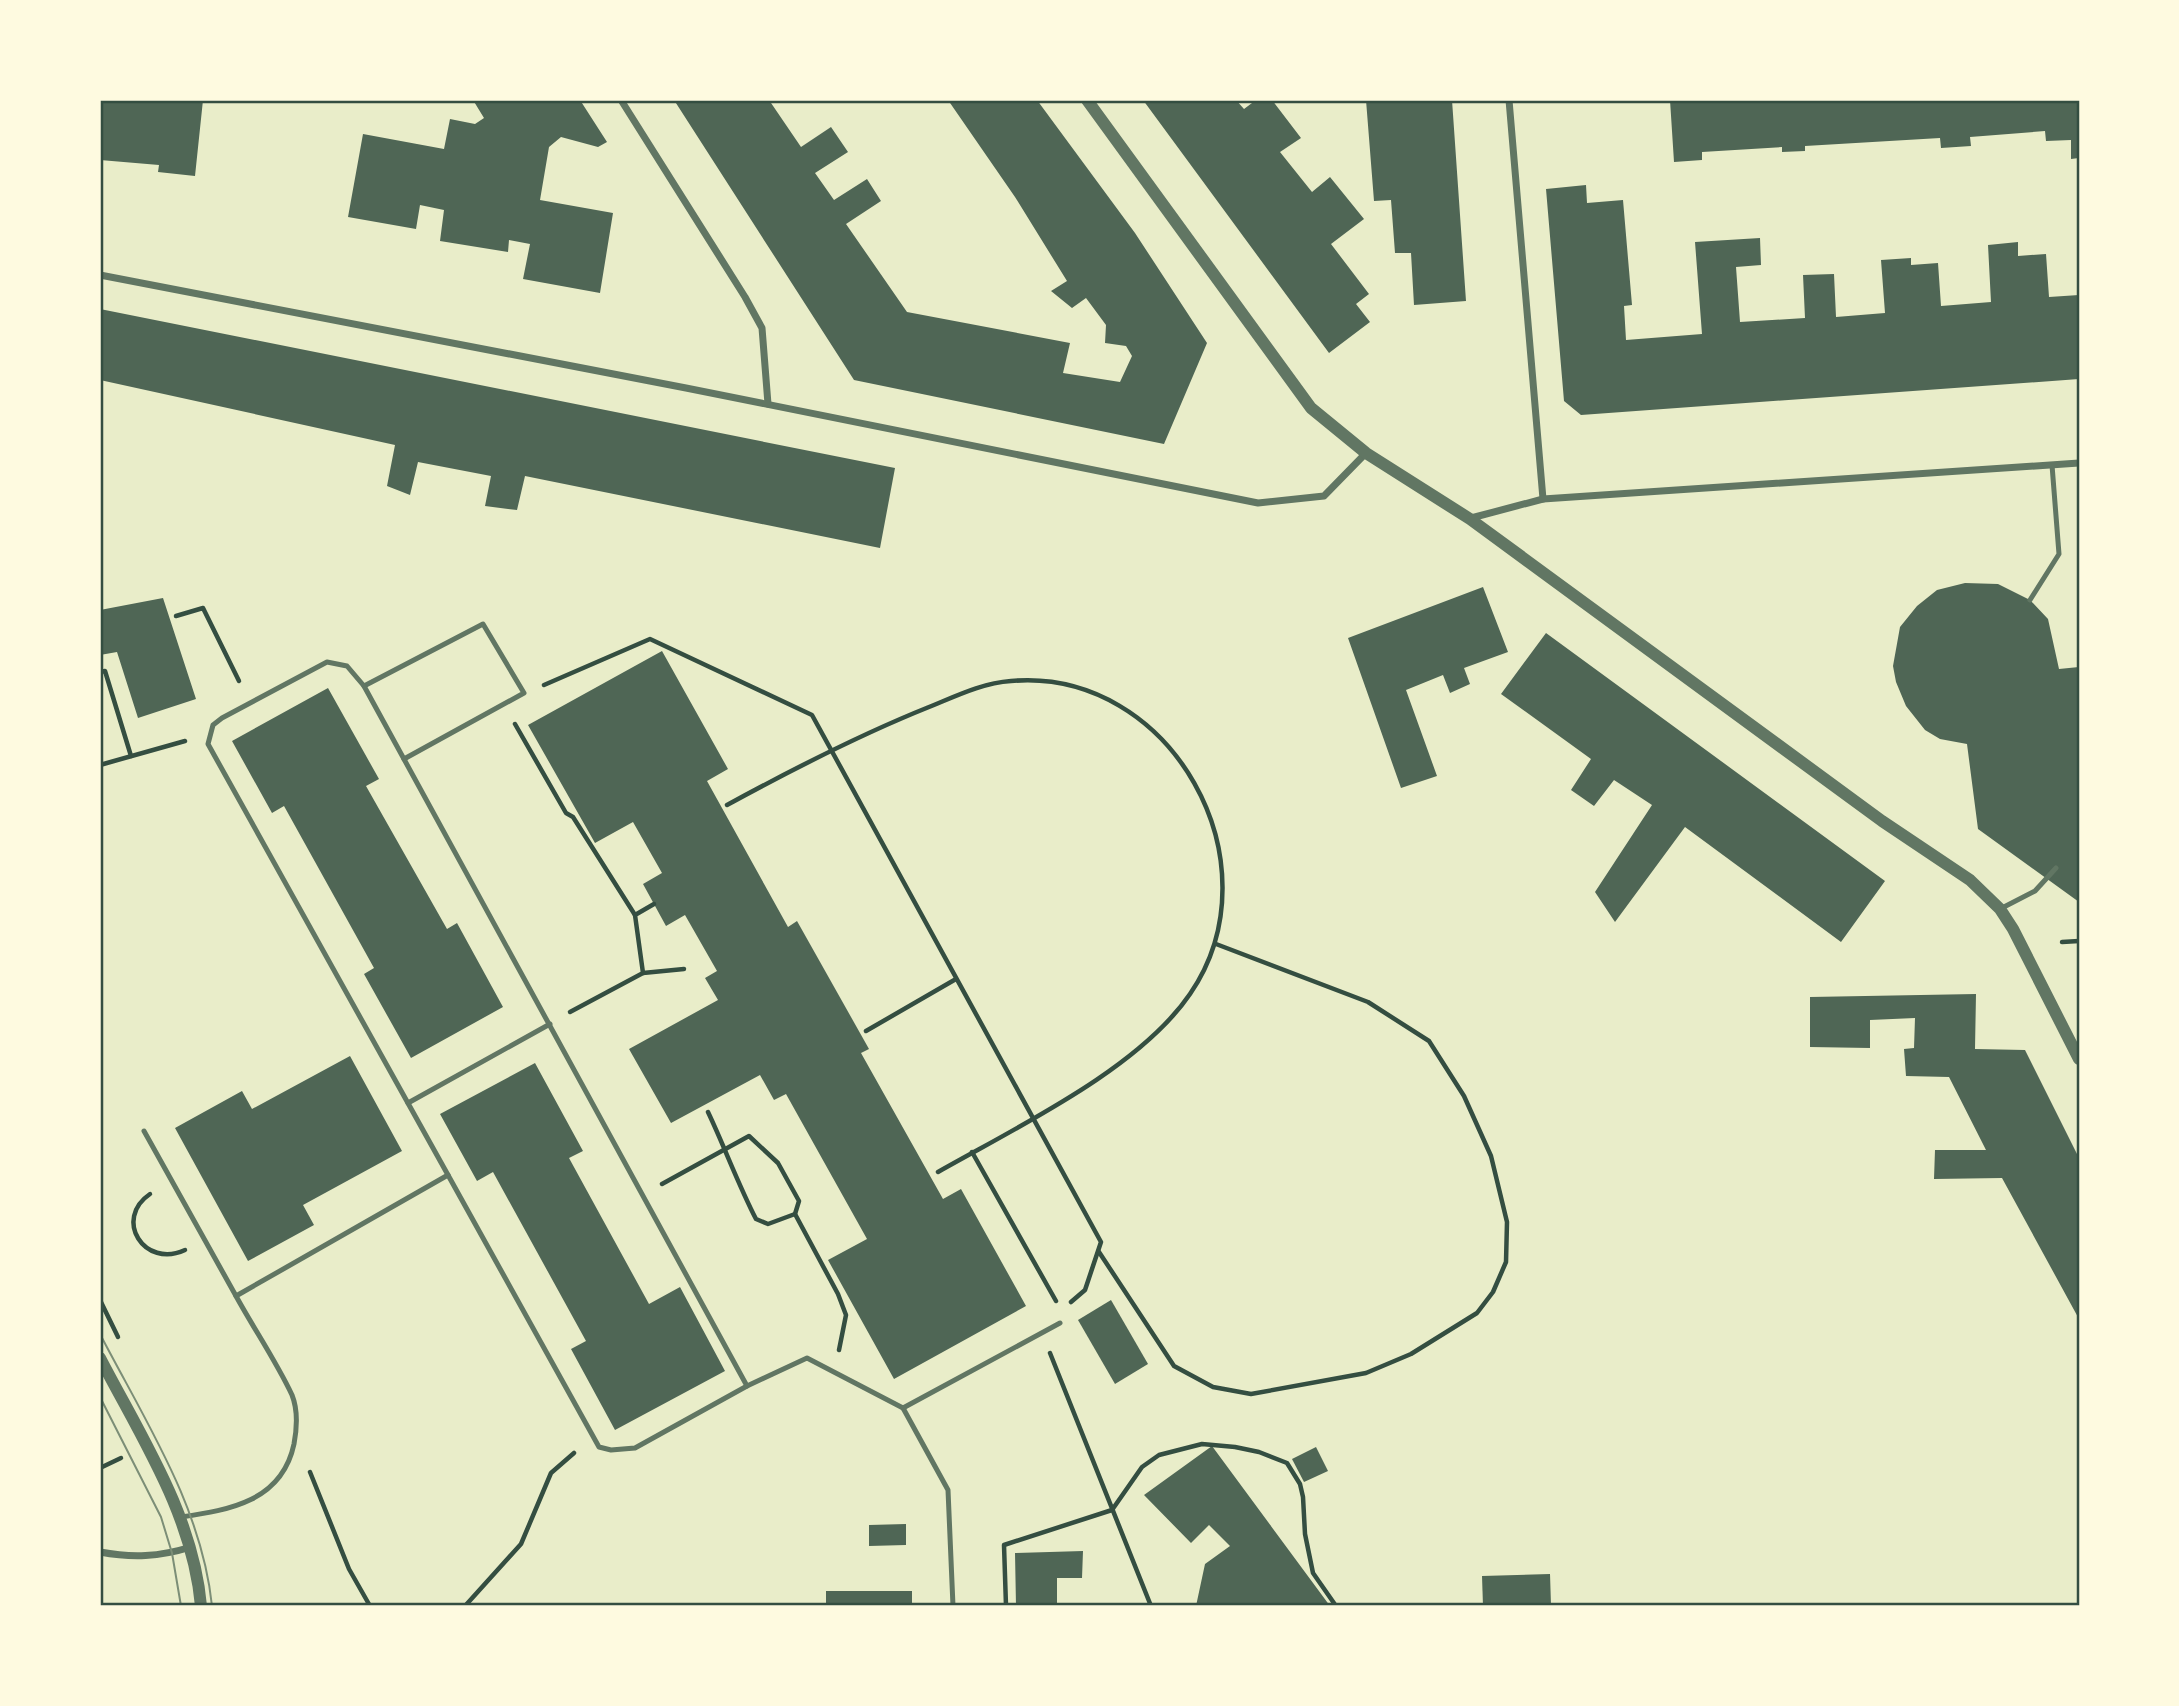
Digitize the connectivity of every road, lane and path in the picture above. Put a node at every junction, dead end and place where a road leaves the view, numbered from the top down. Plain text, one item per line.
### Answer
1 (621, 100) edge
2 (1087, 100) edge
3 (1509, 100) edge
4 (100, 275) edge
5 (768, 404) junction
6 (1366, 453) junction
7 (2079, 463) edge
8 (2052, 466) junction
9 (1543, 499) junction
10 (1469, 519) junction
11 (2030, 600) dead end
12 (176, 616) dead end
13 (100, 671) edge
14 (364, 685) junction
15 (524, 693) junction
16 (250, 703) junction
17 (504, 704) junction
18 (209, 734) junction
19 (830, 748) junction
20 (131, 756) junction
21 (404, 759) junction
22 (100, 765) edge
23 (727, 805) dead end
24 (2056, 868) dead end
25 (654, 904) dead end
26 (2000, 909) junction
27 (635, 915) junction
28 (2079, 941) edge
29 (2062, 942) dead end
30 (1216, 944) junction
31 (684, 969) dead end
32 (643, 973) junction
33 (956, 979) junction
34 (550, 1024) junction
35 (866, 1031) dead end
36 (2079, 1059) edge
37 (408, 1103) junction
38 (708, 1112) dead end
39 (1032, 1117) junction
40 (144, 1131) dead end
41 (726, 1149) junction
42 (972, 1152) junction
43 (938, 1172) dead end
44 (448, 1175) junction
45 (172, 1181) junction
46 (642, 1194) junction
47 (795, 1214) junction
48 (205, 1239) junction
49 (1098, 1252) junction
50 (236, 1296) junction
51 (1060, 1308) junction
52 (1060, 1323) joint
53 (1042, 1333) junction
54 (100, 1358) edge
55 (834, 1372) junction
56 (747, 1386) junction
57 (903, 1408) junction
58 (592, 1438) junction
59 (291, 1455) junction
60 (121, 1458) dead end
61 (100, 1468) edge
62 (1112, 1510) junction
63 (181, 1517) junction
64 (191, 1547) junction
65 (100, 1552) edge
66 (201, 1606) edge
67 (370, 1606) edge
68 (465, 1606) edge
69 (953, 1606) edge
70 (1006, 1606) edge
71 (1151, 1606) edge
72 (1336, 1606) edge

1 - 5 street
2 - 6 street
3 - 9 street
4 - 5 street
5 - 6 street
6 - 10 street
7 - 8 street
8 - 9 street
8 - 11 lane
9 - 10 street
10 - 26 street
12 - 16 path
13 - 20 path
14 - 15 lane
14 - 16 lane
14 - 21 lane
15 - 17 lane
15 - 19 path
16 - 18 lane
17 - 21 lane
17 - 27 path
18 - 20 path
18 - 37 lane
19 - 23 path
19 - 30 path
19 - 33 path
20 - 22 path
21 - 34 lane
24 - 26 lane
25 - 27 path
26 - 36 street
27 - 32 path
28 - 29 path
30 - 39 path
30 - 49 path
31 - 32 path
32 - 34 path
33 - 35 path
33 - 39 path
34 - 37 lane
34 - 46 lane
37 - 44 lane
38 - 41 path
39 - 42 path
39 - 49 path
40 - 45 lane
41 - 46 path
41 - 47 path
41 - 47 path
42 - 43 path
42 - 51 path
44 - 50 lane
44 - 58 lane
45 - 48 lane
45 - 48 path
46 - 56 lane
47 - 55 path
48 - 50 lane
49 - 51 path
50 - 59 lane
51 - 52 path
52 - 53 lane
53 - 57 lane
53 - 62 path
54 - 63 street
55 - 56 lane
55 - 57 lane
56 - 58 lane
57 - 69 lane
58 - 68 path
59 - 63 lane
59 - 67 path
60 - 61 path
62 - 70 path
62 - 71 path
62 - 72 path
63 - 64 street
64 - 65 street
64 - 66 street

